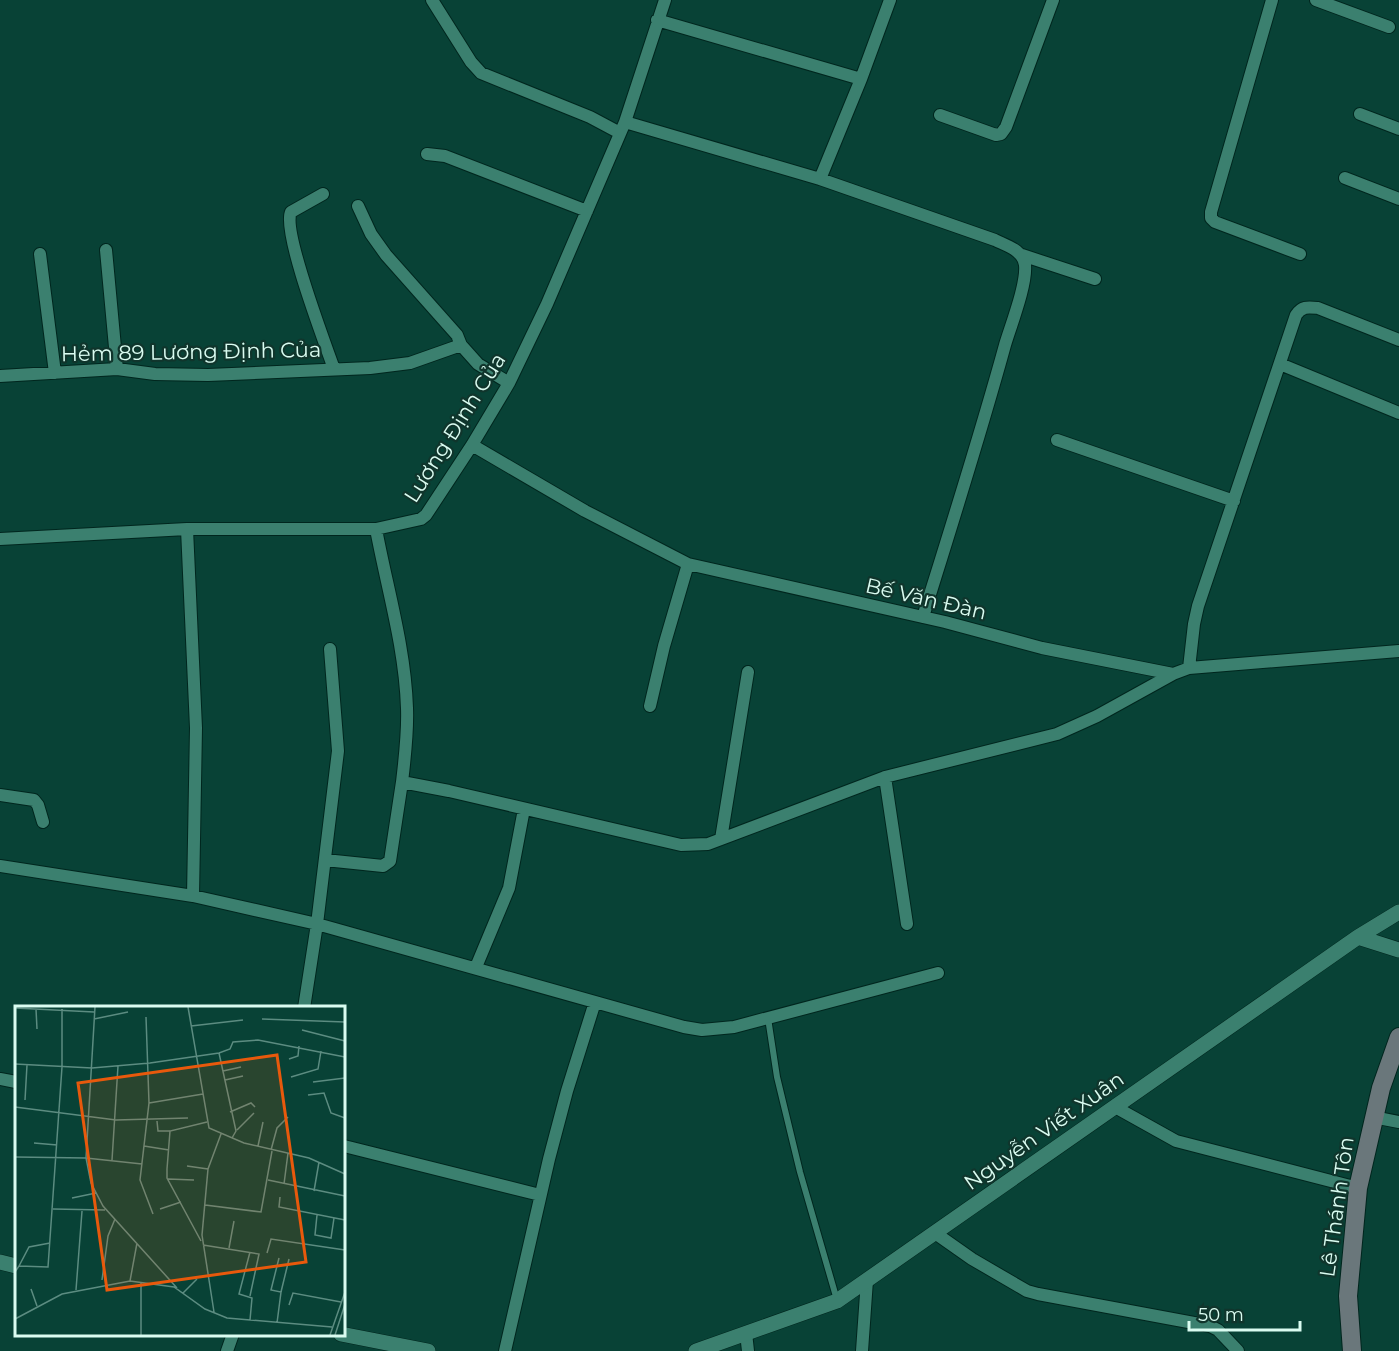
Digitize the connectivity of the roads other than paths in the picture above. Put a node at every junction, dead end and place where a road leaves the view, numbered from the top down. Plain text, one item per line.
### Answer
1 (432, 0) edge
2 (664, 0) edge
3 (890, 0) edge
4 (1053, 0) edge
5 (1272, 0) edge
6 (1316, 0) edge
7 (657, 20) junction
8 (1389, 27) dead end
9 (861, 79) junction
10 (1359, 114) dead end
11 (940, 115) dead end
12 (622, 127) junction
13 (1399, 129) edge
14 (427, 154) dead end
15 (1345, 178) dead end
16 (820, 179) junction
17 (323, 194) dead end
18 (1399, 199) edge
19 (358, 206) dead end
20 (587, 211) junction
21 (106, 250) dead end
22 (40, 254) dead end
23 (1022, 255) junction
24 (1300, 255) dead end
25 (1095, 279) dead end
26 (1399, 340) edge
27 (461, 345) junction
28 (1280, 364) junction
29 (117, 369) junction
30 (334, 369) junction
31 (55, 373) junction
32 (0, 376) edge
33 (509, 383) junction
34 (1399, 414) edge
35 (1057, 440) dead end
36 (472, 446) junction
37 (1234, 501) junction
38 (187, 529) junction
39 (376, 529) junction
40 (0, 539) edge
41 (688, 564) junction
42 (923, 617) junction
43 (330, 649) dead end
44 (1399, 651) edge
45 (1189, 668) junction
46 (748, 672) dead end
47 (1173, 674) junction
48 (650, 706) dead end
49 (885, 777) junction
50 (402, 782) junction
51 (0, 795) edge
52 (525, 809) junction
53 (43, 822) dead end
54 (721, 839) junction
55 (326, 860) junction
56 (0, 866) edge
57 (193, 896) junction
58 (1399, 912) edge
59 (317, 924) junction
60 (907, 924) dead end
61 (1358, 937) junction
62 (1399, 950) edge
63 (476, 967) junction
64 (938, 973) dead end
65 (595, 1002) junction
66 (304, 1006) edge
67 (768, 1018) junction
68 (1399, 1037) edge
69 (0, 1079) edge
70 (15, 1082) edge
71 (1115, 1107) junction
72 (1373, 1117) junction
73 (1399, 1122) edge
74 (345, 1146) edge
75 (1358, 1188) junction
76 (540, 1195) junction
77 (936, 1233) junction
78 (0, 1262) edge
79 (15, 1266) edge
80 (867, 1280) junction
81 (837, 1301) junction
82 (746, 1333) junction
83 (233, 1336) edge
84 (345, 1336) edge
85 (227, 1351) edge
86 (428, 1351) edge
87 (505, 1351) edge
88 (696, 1351) edge
89 (748, 1351) edge
90 (862, 1351) edge
91 (1238, 1351) edge
92 (1352, 1351) edge

1 - 12 street
2 - 7 street, Lương Định Của
3 - 9 street
4 - 11 street
5 - 24 street
6 - 8 street
7 - 9 street
7 - 12 street, Lương Định Của
9 - 16 street
10 - 13 street
12 - 16 street
12 - 20 street, Lương Định Của
14 - 20 street
15 - 18 street
16 - 23 street
17 - 30 street
19 - 27 street
20 - 33 street, Lương Định Của
21 - 29 street
22 - 31 street
23 - 25 street
23 - 42 street
26 - 28 street
27 - 30 street, Hẻm 89 Lương Định Của
27 - 33 street
28 - 34 street
28 - 37 street
29 - 30 street, Hẻm 89 Lương Định Của
29 - 31 street, Hẻm 89 Lương Định Của
31 - 32 street, Hẻm 89 Lương Định Của
33 - 36 street, Lương Định Của
35 - 37 street
36 - 39 street, Lương Định Của
36 - 41 street, Bế Văn Đàn
37 - 45 street
38 - 39 street, Lương Định Của
38 - 40 street, Lương Định Của
38 - 57 street
39 - 50 street
41 - 42 street, Bế Văn Đàn
41 - 48 street
42 - 47 street, Bế Văn Đàn
43 - 55 street
44 - 45 street
45 - 47 street
46 - 54 street
47 - 49 street
49 - 54 street
49 - 60 street
50 - 52 street
50 - 55 street
51 - 53 street
52 - 54 street
52 - 63 street
55 - 59 street
56 - 57 street
57 - 59 street
58 - 61 street, Nguyễn Viết Xuân
59 - 63 street
59 - 66 street
61 - 62 street
61 - 71 street, Nguyễn Viết Xuân
63 - 65 street
64 - 67 street
65 - 67 street
65 - 76 street
67 - 81 lane
68 - 72 main road, Lê Thánh Tôn
69 - 70 street
71 - 75 street
71 - 77 street, Nguyễn Viết Xuân
72 - 73 street
72 - 75 main road, Lê Thánh Tôn
74 - 76 street
75 - 92 main road, Lê Thánh Tôn
76 - 87 street
77 - 80 street, Nguyễn Viết Xuân
77 - 91 street
78 - 79 street
80 - 81 street, Nguyễn Viết Xuân
80 - 90 street
81 - 82 street, Nguyễn Viết Xuân
82 - 88 street, Nguyễn Viết Xuân
82 - 89 street
83 - 85 street
84 - 86 street

